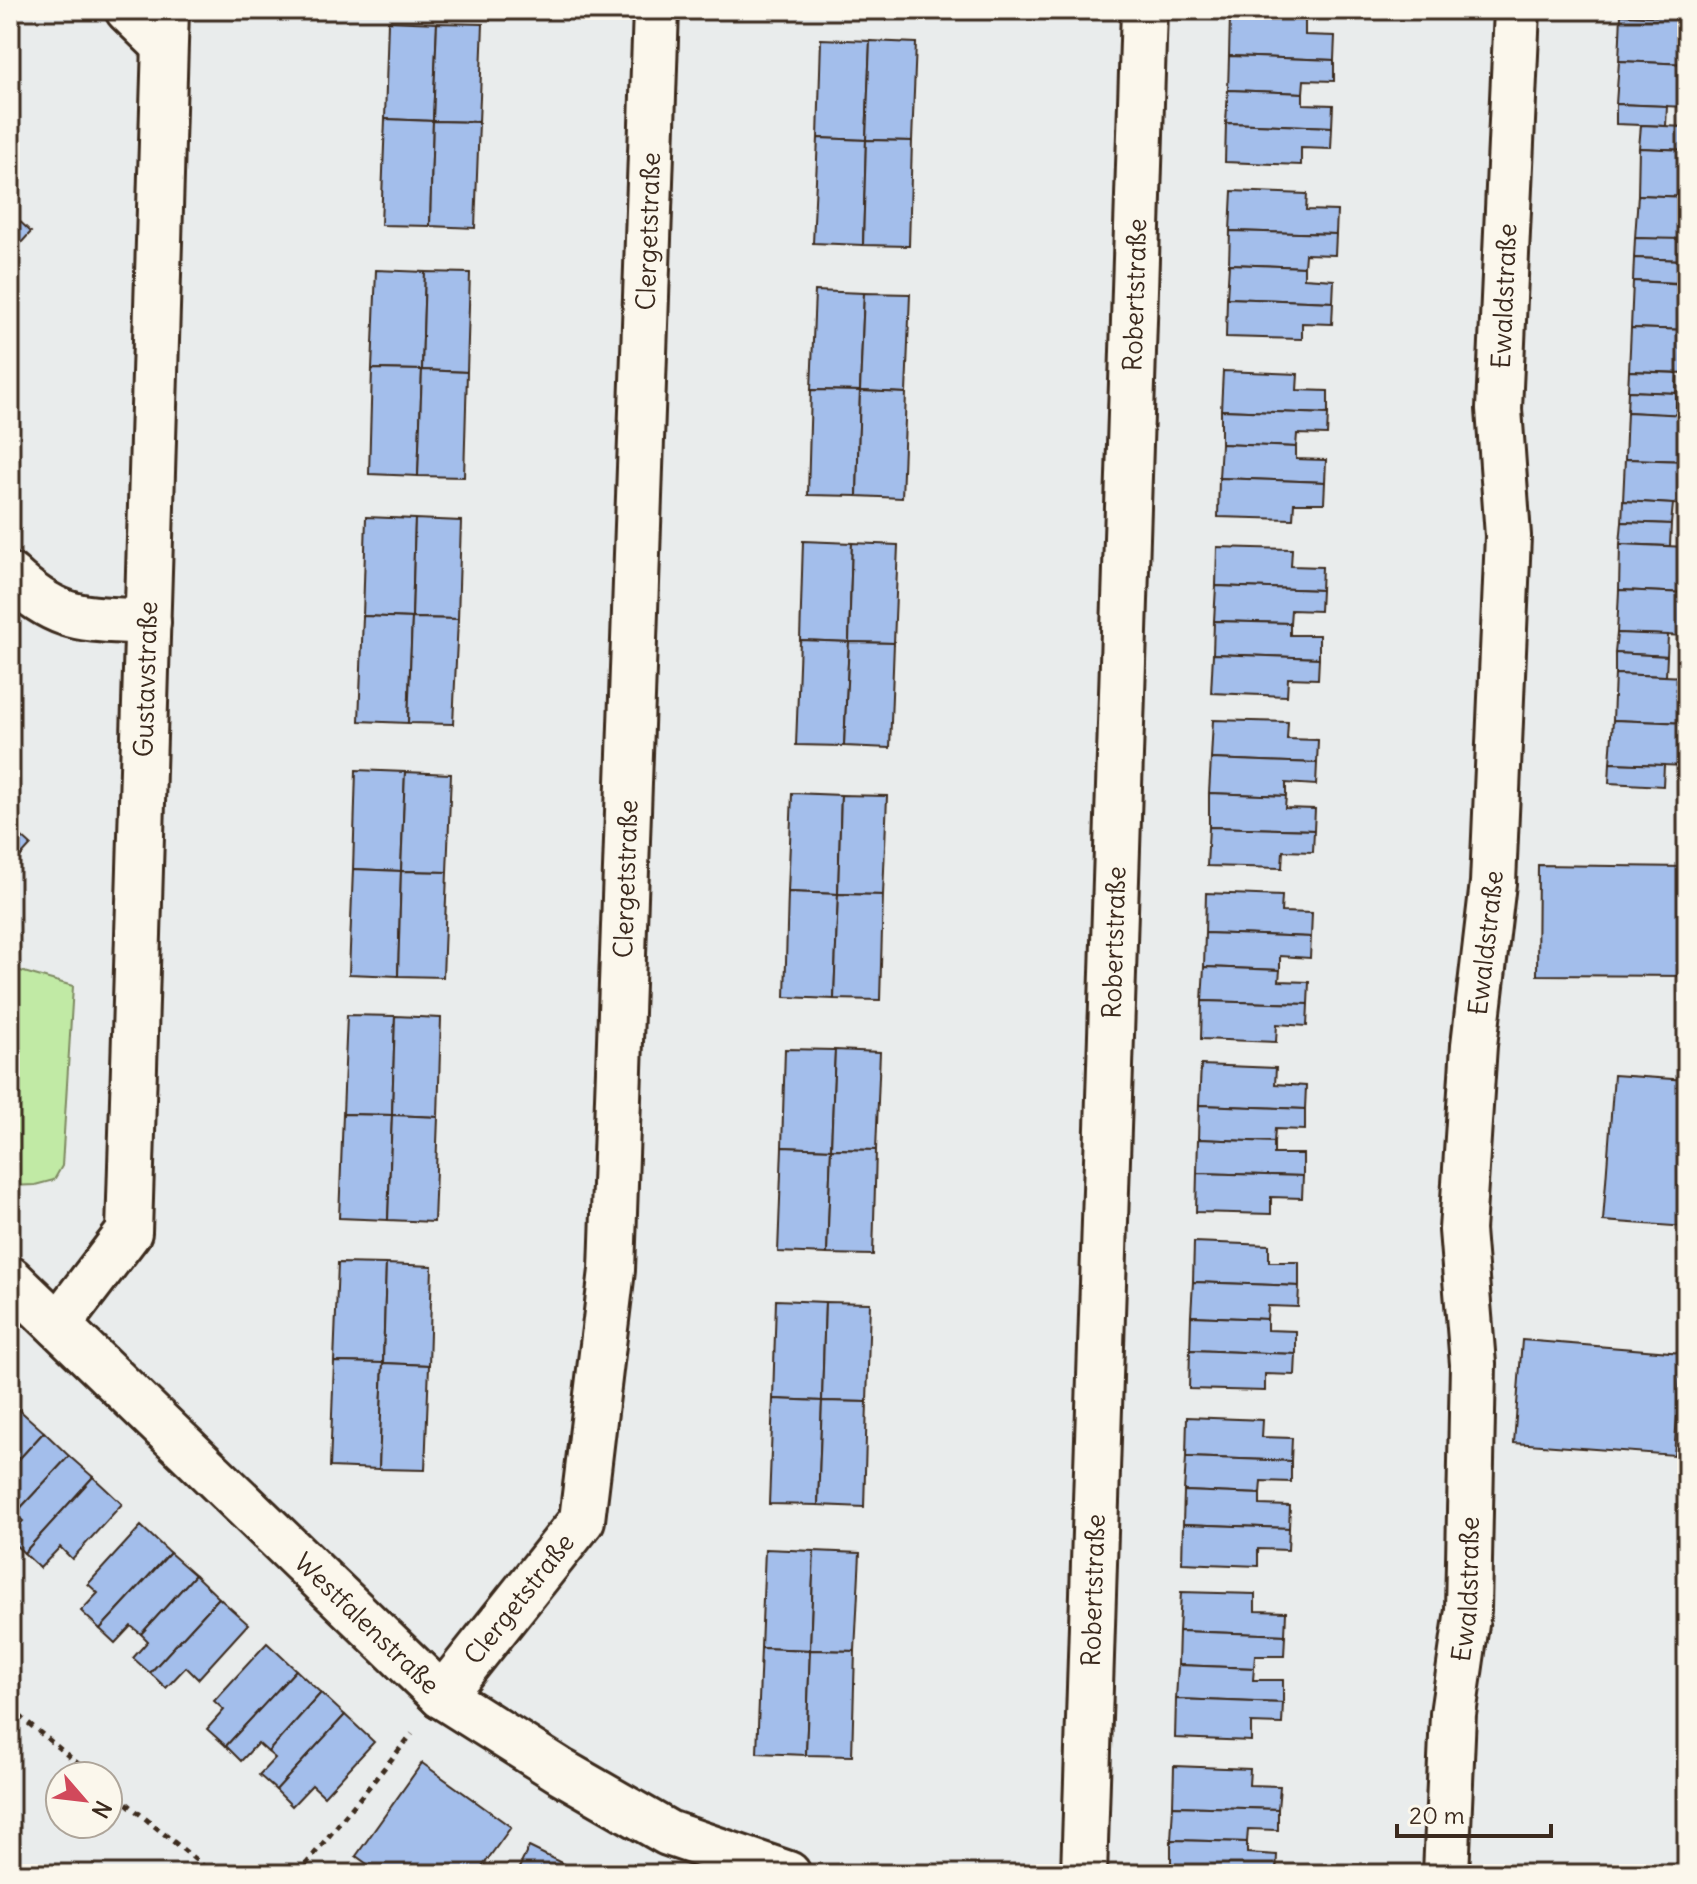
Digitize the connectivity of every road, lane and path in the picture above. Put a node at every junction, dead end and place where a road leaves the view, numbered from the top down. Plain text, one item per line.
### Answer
1 (128, 10) edge
2 (656, 10) edge
3 (1144, 10) edge
4 (1517, 10) edge
5 (165, 28) edge
6 (10, 576) edge
7 (148, 622) junction
8 (10, 1279) edge
9 (58, 1325) junction
10 (442, 1696) junction
11 (10, 1708) edge
12 (73, 1760) edge
13 (124, 1801) edge
14 (213, 1874) edge
15 (298, 1874) edge
16 (788, 1874) edge
17 (1084, 1874) edge
18 (1446, 1874) edge

1 - 5 street
2 - 10 street, Clergetstraße
3 - 17 street, Robertstraße
4 - 18 street, Ewaldstraße
5 - 7 street, Gustavstraße
6 - 7 street
7 - 9 street, Gustavstraße
8 - 9 street, Westfalenstraße
9 - 10 street, Westfalenstraße
10 - 15 path
10 - 16 street, Westfalenstraße
11 - 12 path
13 - 14 path

